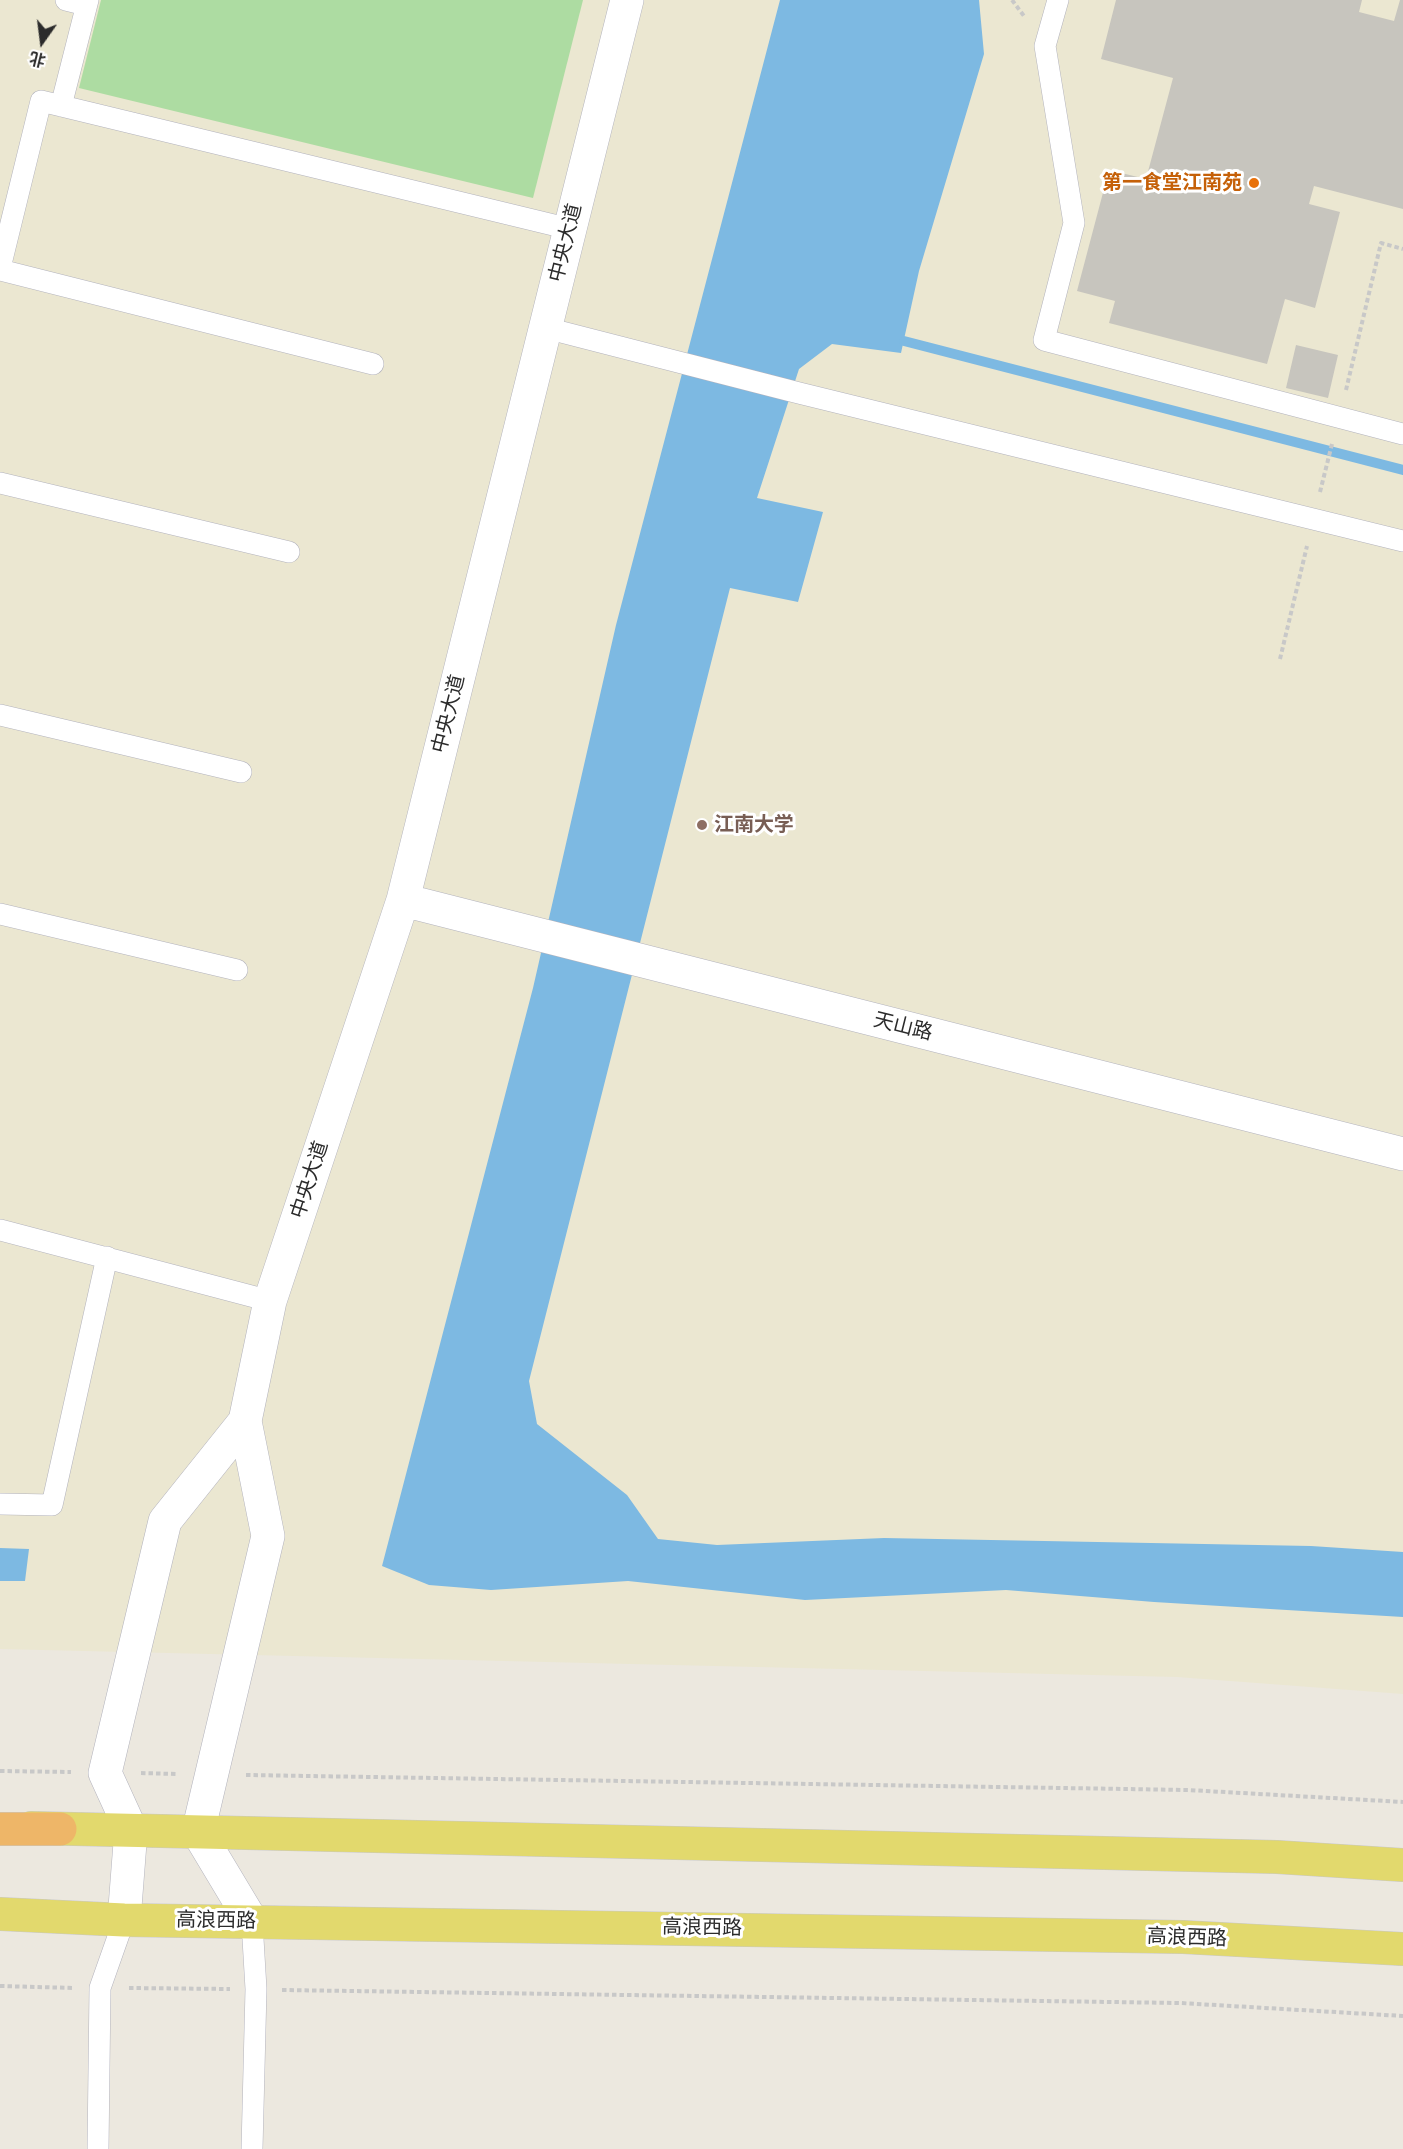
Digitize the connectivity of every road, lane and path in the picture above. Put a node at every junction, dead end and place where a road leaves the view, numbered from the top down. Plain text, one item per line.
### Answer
1 (627, 0) edge
2 (1058, 0) edge
3 (80, 2) edge
4 (62, 106) junction
5 (570, 229) junction
6 (0, 269) edge
7 (546, 328) junction
8 (373, 364) dead end
9 (1403, 434) edge
10 (0, 483) edge
11 (1403, 541) edge
12 (289, 552) dead end
13 (0, 715) edge
14 (241, 772) dead end
15 (403, 900) junction
16 (0, 914) edge
17 (237, 970) dead end
18 (1403, 1154) edge
19 (0, 1230) edge
20 (107, 1257) junction
21 (270, 1301) junction
22 (245, 1421) junction
23 (0, 1504) edge
24 (0, 1772) edge
25 (105, 1773) junction
26 (212, 1774) junction
27 (1403, 1802) edge
28 (0, 1828) edge
29 (60, 1828) joint
30 (131, 1830) junction
31 (198, 1832) junction
32 (1403, 1865) edge
33 (0, 1914) edge
34 (124, 1920) junction
35 (252, 1922) junction
36 (1403, 1949) edge
37 (0, 1986) edge
38 (100, 1988) junction
39 (256, 1989) junction
40 (1403, 2016) edge
41 (98, 2149) edge
42 (252, 2149) edge

1 - 5 street, 中央大道
2 - 9 lane
3 - 4 lane
4 - 5 lane
4 - 6 lane
5 - 7 street, 中央大道
6 - 8 lane
7 - 11 lane
7 - 15 street, 中央大道
10 - 12 lane
13 - 14 lane
15 - 18 street, 天山路
15 - 21 street, 中央大道
16 - 17 lane
19 - 20 lane
20 - 21 lane
20 - 23 lane
21 - 22 street, 中央大道
22 - 25 street
22 - 26 street
24 - 25 path
25 - 26 path
25 - 30 street
26 - 27 path
26 - 31 street
28 - 29 highway
29 - 30 main road
30 - 31 main road
30 - 34 street
31 - 32 main road
31 - 35 street
33 - 34 main road, 高浪西路
34 - 35 main road, 高浪西路
34 - 38 lane
35 - 36 main road, 高浪西路
35 - 39 lane
37 - 38 path
38 - 39 path
38 - 41 lane
39 - 40 path
39 - 42 lane

